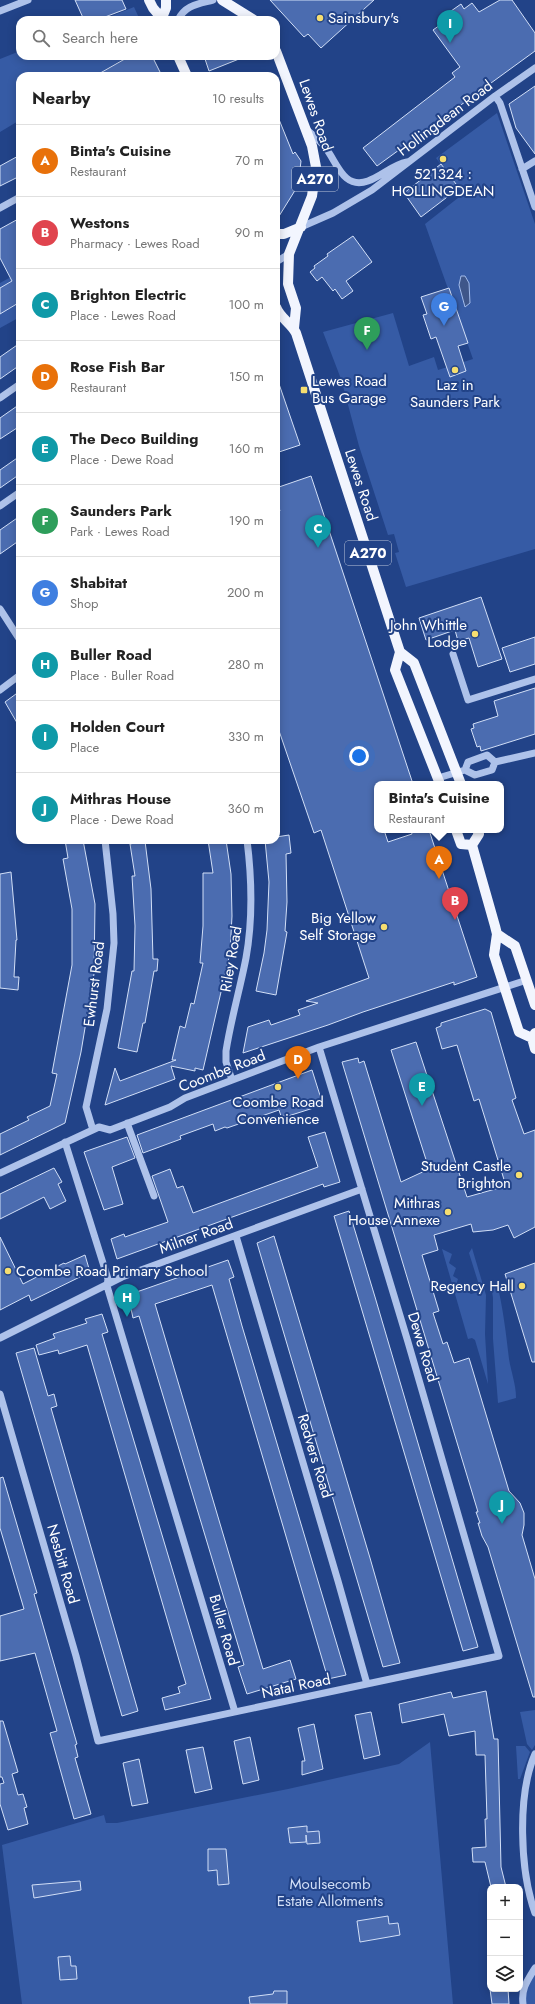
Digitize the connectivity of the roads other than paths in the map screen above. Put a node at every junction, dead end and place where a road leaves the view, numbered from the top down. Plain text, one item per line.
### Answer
1 (28, 0) edge
2 (149, 0) edge
3 (166, 0) edge
4 (213, 0) edge
5 (222, 0) edge
6 (0, 11) edge
7 (160, 16) edge
8 (164, 16) edge
9 (181, 16) edge
10 (248, 16) edge
11 (180, 60) edge
12 (279, 60) edge
13 (535, 68) edge
14 (185, 72) edge
15 (495, 96) junction
16 (306, 130) junction
17 (409, 162) junction
18 (535, 162) edge
19 (522, 169) junction
20 (16, 199) edge
21 (535, 207) edge
22 (0, 208) edge
23 (301, 227) junction
24 (280, 234) edge
25 (288, 254) junction
26 (280, 259) edge
27 (280, 316) edge
28 (294, 328) junction
29 (16, 387) edge
30 (0, 398) edge
31 (16, 495) edge
32 (0, 506) edge
33 (0, 609) edge
34 (16, 634) edge
35 (400, 652) junction
36 (453, 654) dead end
37 (16, 678) edge
38 (535, 678) edge
39 (0, 690) edge
40 (535, 752) edge
41 (495, 762) junction
42 (461, 771) junction
43 (439, 781) edge
44 (461, 781) edge
45 (457, 833) edge
46 (478, 833) edge
47 (104, 844) edge
48 (246, 844) edge
49 (472, 845) junction
50 (497, 934) junction
51 (527, 980) junction
52 (504, 988) junction
53 (535, 1005) edge
54 (534, 1035) edge
55 (319, 1047) junction
56 (535, 1049) edge
57 (232, 1080) junction
58 (127, 1123) junction
59 (93, 1130) junction
60 (65, 1142) junction
61 (0, 1173) edge
62 (362, 1189) junction
63 (154, 1196) dead end
64 (236, 1236) junction
65 (108, 1286) junction
66 (0, 1338) edge
67 (0, 1394) edge
68 (499, 1656) joint
69 (367, 1684) junction
70 (235, 1712) junction
71 (98, 1741) joint
72 (535, 1754) edge
73 (535, 1914) edge
74 (535, 1968) edge
75 (523, 2004) edge

1 - 6 street
2 - 7 main road
3 - 8 main road
4 - 9 street
5 - 10 main road
11 - 14 main road
12 - 16 main road, Lewes Road / A270
13 - 15 street, Hollingdean Road
15 - 17 street, Hollingdean Road
15 - 19 street
16 - 17 street
16 - 23 main road, Lewes Road / A270
17 - 23 street, Hollingdean Road
18 - 19 street
19 - 21 street
20 - 22 street
23 - 24 main road
23 - 25 main road, Lewes Road / A270
25 - 26 street
25 - 28 main road, Lewes Road / A270
27 - 28 main road
28 - 35 main road, Lewes Road / A270
29 - 30 street
31 - 32 street
33 - 34 street
35 - 42 main road
35 - 43 main road
36 - 38 street
37 - 39 street
40 - 41 street
41 - 42 street
41 - 42 street
42 - 43 street
42 - 44 main road
45 - 49 main road
46 - 49 main road
47 - 59 street, Ewhurst Road
48 - 57 street, Riley Road
49 - 50 main road
50 - 51 main road
50 - 52 main road
51 - 52 street, Coombe Road
51 - 53 main road
52 - 54 main road
52 - 55 street, Coombe Road
54 - 56 main road
55 - 57 street, Coombe Road
55 - 62 street, Dewe Road
57 - 58 street, Coombe Road
58 - 59 street, Coombe Road
58 - 63 street
59 - 60 street, Coombe Road
60 - 61 street, Coombe Road
60 - 65 street, Buller Road
62 - 64 street, Milner Road
62 - 68 street, Dewe Road
64 - 65 street, Milner Road
64 - 69 street, Redvers Road
65 - 66 street, Milner Road
65 - 70 street, Buller Road
67 - 71 street, Nesbitt Road
68 - 69 street, Natal Road
69 - 70 street, Natal Road
70 - 71 street, Natal Road
72 - 73 street
74 - 75 street

